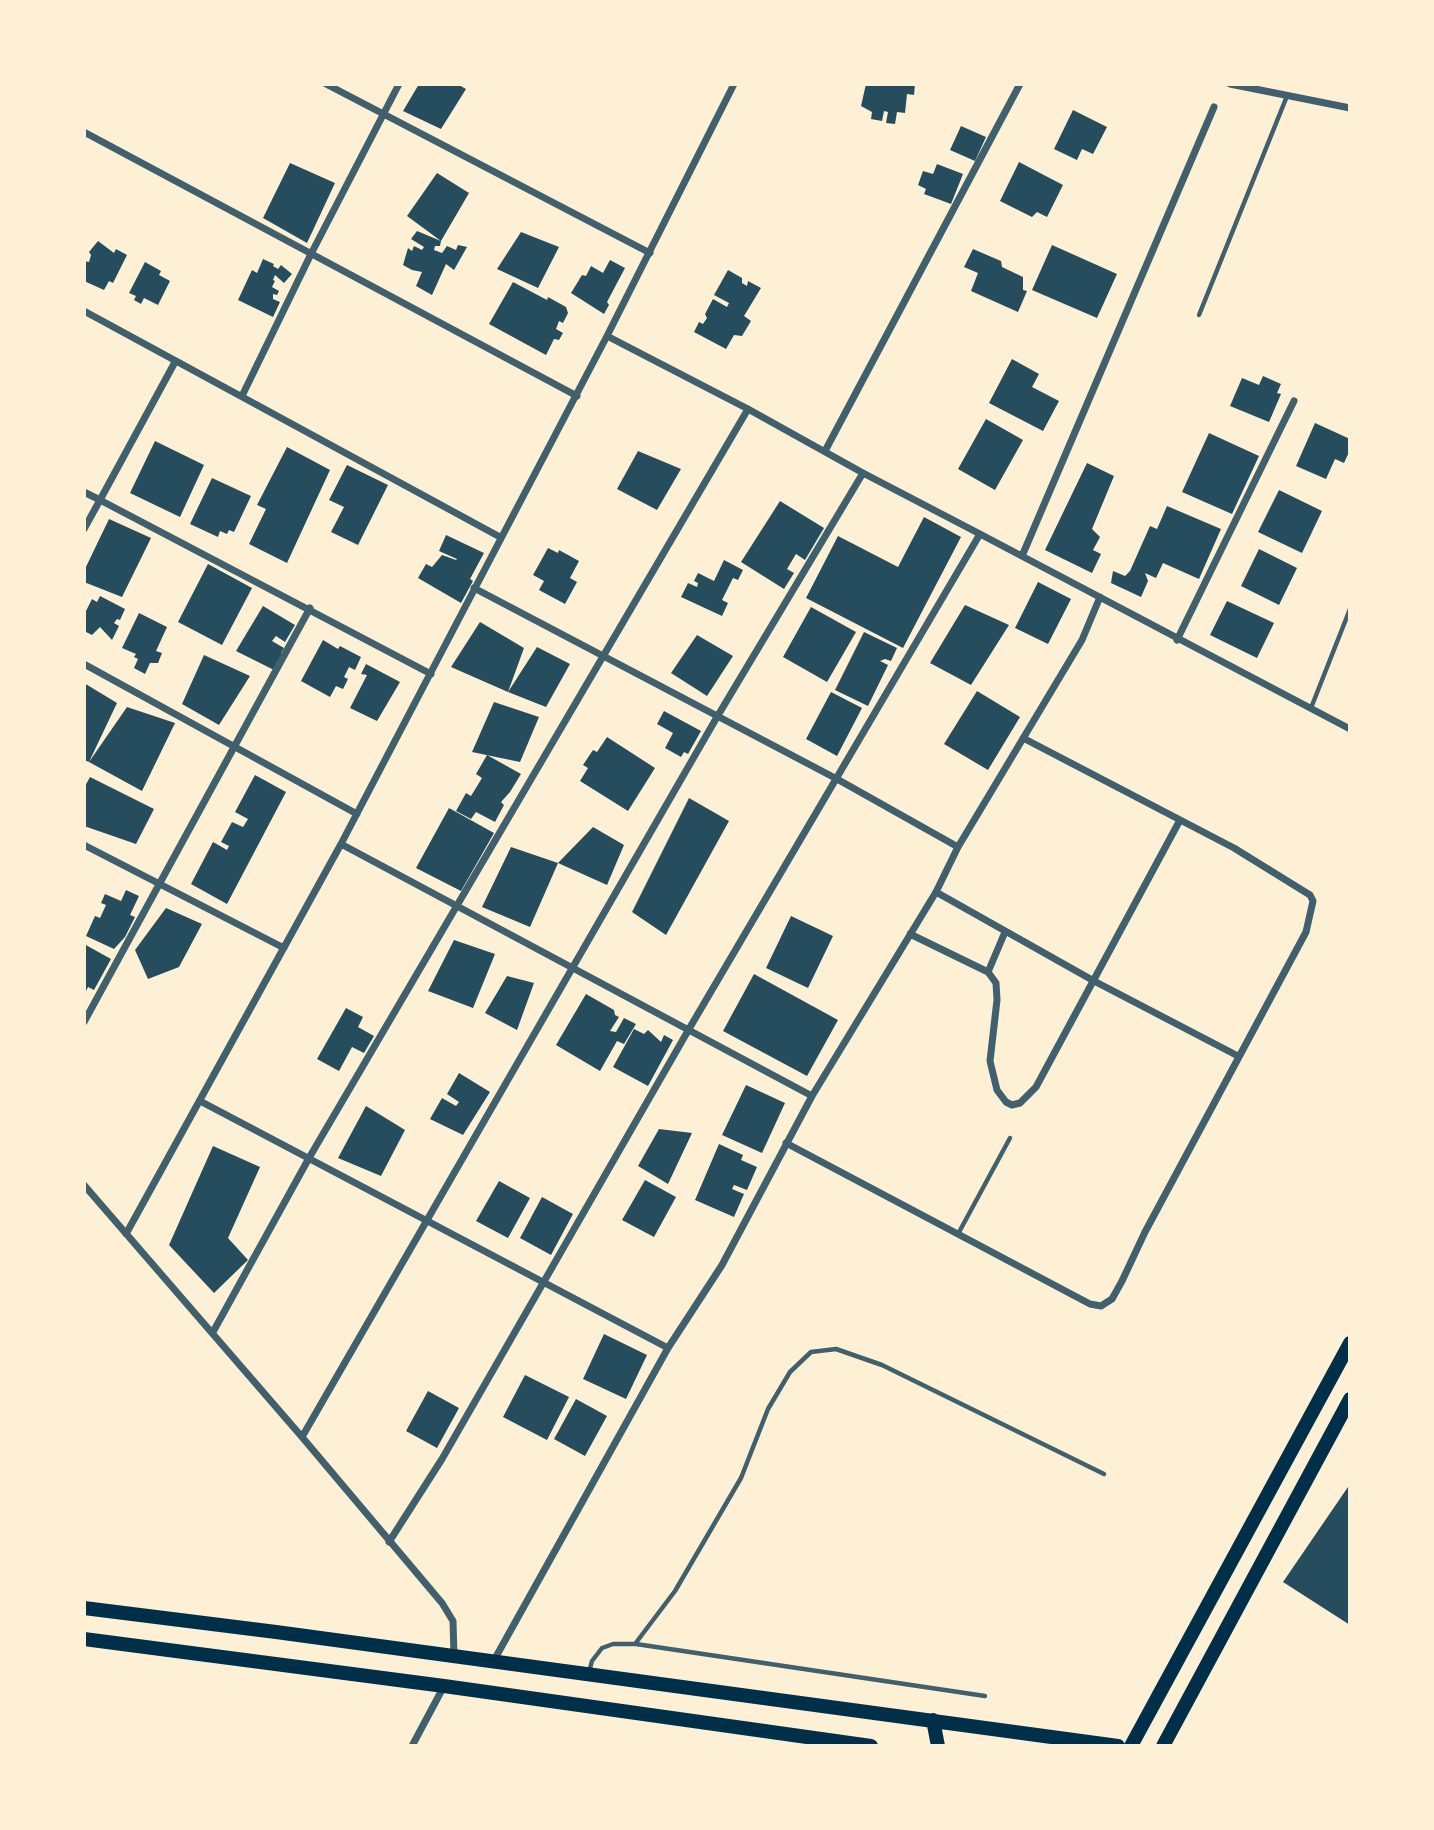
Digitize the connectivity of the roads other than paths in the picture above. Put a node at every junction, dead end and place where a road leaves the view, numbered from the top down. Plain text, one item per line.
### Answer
1 (326, 84) edge
2 (400, 84) edge
3 (734, 84) edge
4 (1020, 84) edge
5 (1230, 84) edge
6 (1288, 95) junction
7 (1214, 107) dead end
8 (1350, 108) edge
9 (384, 114) junction
10 (84, 132) edge
11 (650, 253) junction
12 (311, 254) junction
13 (84, 311) edge
14 (1199, 315) dead end
15 (607, 336) junction
16 (175, 362) junction
17 (242, 396) junction
18 (576, 396) junction
19 (1294, 401) dead end
20 (748, 409) junction
21 (825, 452) junction
22 (863, 473) junction
23 (84, 492) edge
24 (100, 500) junction
25 (84, 529) edge
26 (980, 534) junction
27 (500, 537) junction
28 (1022, 556) junction
29 (474, 588) junction
30 (1100, 597) junction
31 (310, 608) junction
32 (1350, 609) edge
33 (1177, 640) junction
34 (605, 657) junction
35 (84, 664) edge
36 (431, 674) junction
37 (1311, 708) junction
38 (717, 717) junction
39 (1350, 729) edge
40 (1023, 738) junction
41 (234, 744) junction
42 (837, 779) junction
43 (358, 814) junction
44 (1180, 820) junction
45 (341, 844) junction
46 (84, 845) edge
47 (958, 847) junction
48 (160, 885) junction
49 (936, 892) junction
50 (456, 907) junction
51 (1005, 932) junction
52 (910, 934) junction
53 (284, 948) junction
54 (572, 968) junction
55 (988, 972) junction
56 (1094, 981) junction
57 (84, 1023) edge
58 (688, 1029) junction
59 (1238, 1056) junction
60 (812, 1096) junction
61 (201, 1101) junction
62 (1010, 1138) dead end
63 (786, 1143) junction
64 (309, 1158) junction
65 (84, 1185) edge
66 (428, 1220) junction
67 (126, 1234) junction
68 (958, 1234) junction
69 (543, 1283) junction
70 (212, 1332) junction
71 (1350, 1343) edge
72 (668, 1348) junction
73 (1350, 1399) edge
74 (302, 1437) junction
75 (1104, 1474) dead end
76 (388, 1542) junction
77 (84, 1608) edge
78 (84, 1639) edge
79 (635, 1644) junction
80 (454, 1656) junction
81 (493, 1661) junction
82 (587, 1675) junction
83 (444, 1686) junction
84 (985, 1696) dead end
85 (933, 1720) junction
86 (412, 1746) edge
87 (871, 1746) edge
88 (938, 1746) edge
89 (1118, 1746) edge
90 (1132, 1746) edge
91 (1163, 1746) edge

1 - 9 street
2 - 9 street
3 - 11 street
4 - 21 street
5 - 6 street
6 - 8 street
6 - 14 lane
7 - 28 street
9 - 11 street
9 - 12 street
10 - 12 street
11 - 15 street
12 - 17 street
12 - 18 street
13 - 16 street
15 - 18 street
15 - 20 street
16 - 17 street
16 - 24 street
17 - 27 street
18 - 27 street
19 - 33 street
20 - 21 street
20 - 34 street
21 - 22 street
22 - 26 street
22 - 38 street
23 - 24 street
24 - 25 street
24 - 31 street
26 - 28 street
26 - 42 street
27 - 29 street
28 - 30 street
29 - 34 street
29 - 36 street
30 - 33 street
30 - 40 street
31 - 36 street
31 - 41 street
32 - 37 lane
33 - 37 street
34 - 38 street
34 - 50 street
35 - 41 street
36 - 43 street
37 - 39 street
38 - 42 street
38 - 54 street
40 - 44 street
40 - 47 street
41 - 43 street
41 - 48 street
42 - 47 street
42 - 58 street
43 - 45 street
44 - 56 street
44 - 59 street
45 - 50 street
45 - 53 street
46 - 48 street
47 - 49 street
48 - 53 street
48 - 57 street
49 - 51 street
49 - 52 street
50 - 54 street
50 - 64 street
51 - 55 street
51 - 56 street
52 - 55 street
52 - 60 street
53 - 61 street
54 - 58 street
54 - 66 street
55 - 56 street
56 - 59 street
58 - 60 street
58 - 69 street
59 - 68 street
60 - 63 street
61 - 64 street
61 - 67 street
62 - 68 lane
63 - 68 street
63 - 72 street
64 - 66 street
64 - 70 street
65 - 67 street
66 - 69 street
66 - 74 street
67 - 70 street
69 - 72 street
69 - 76 street
70 - 74 street
71 - 90 highway
72 - 81 street
73 - 91 highway
74 - 76 street
75 - 79 lane
76 - 80 street
77 - 80 highway
78 - 83 highway
79 - 82 lane
79 - 84 lane
80 - 81 highway
81 - 82 highway
82 - 85 highway
83 - 86 street
83 - 87 highway
85 - 88 highway
85 - 89 highway

